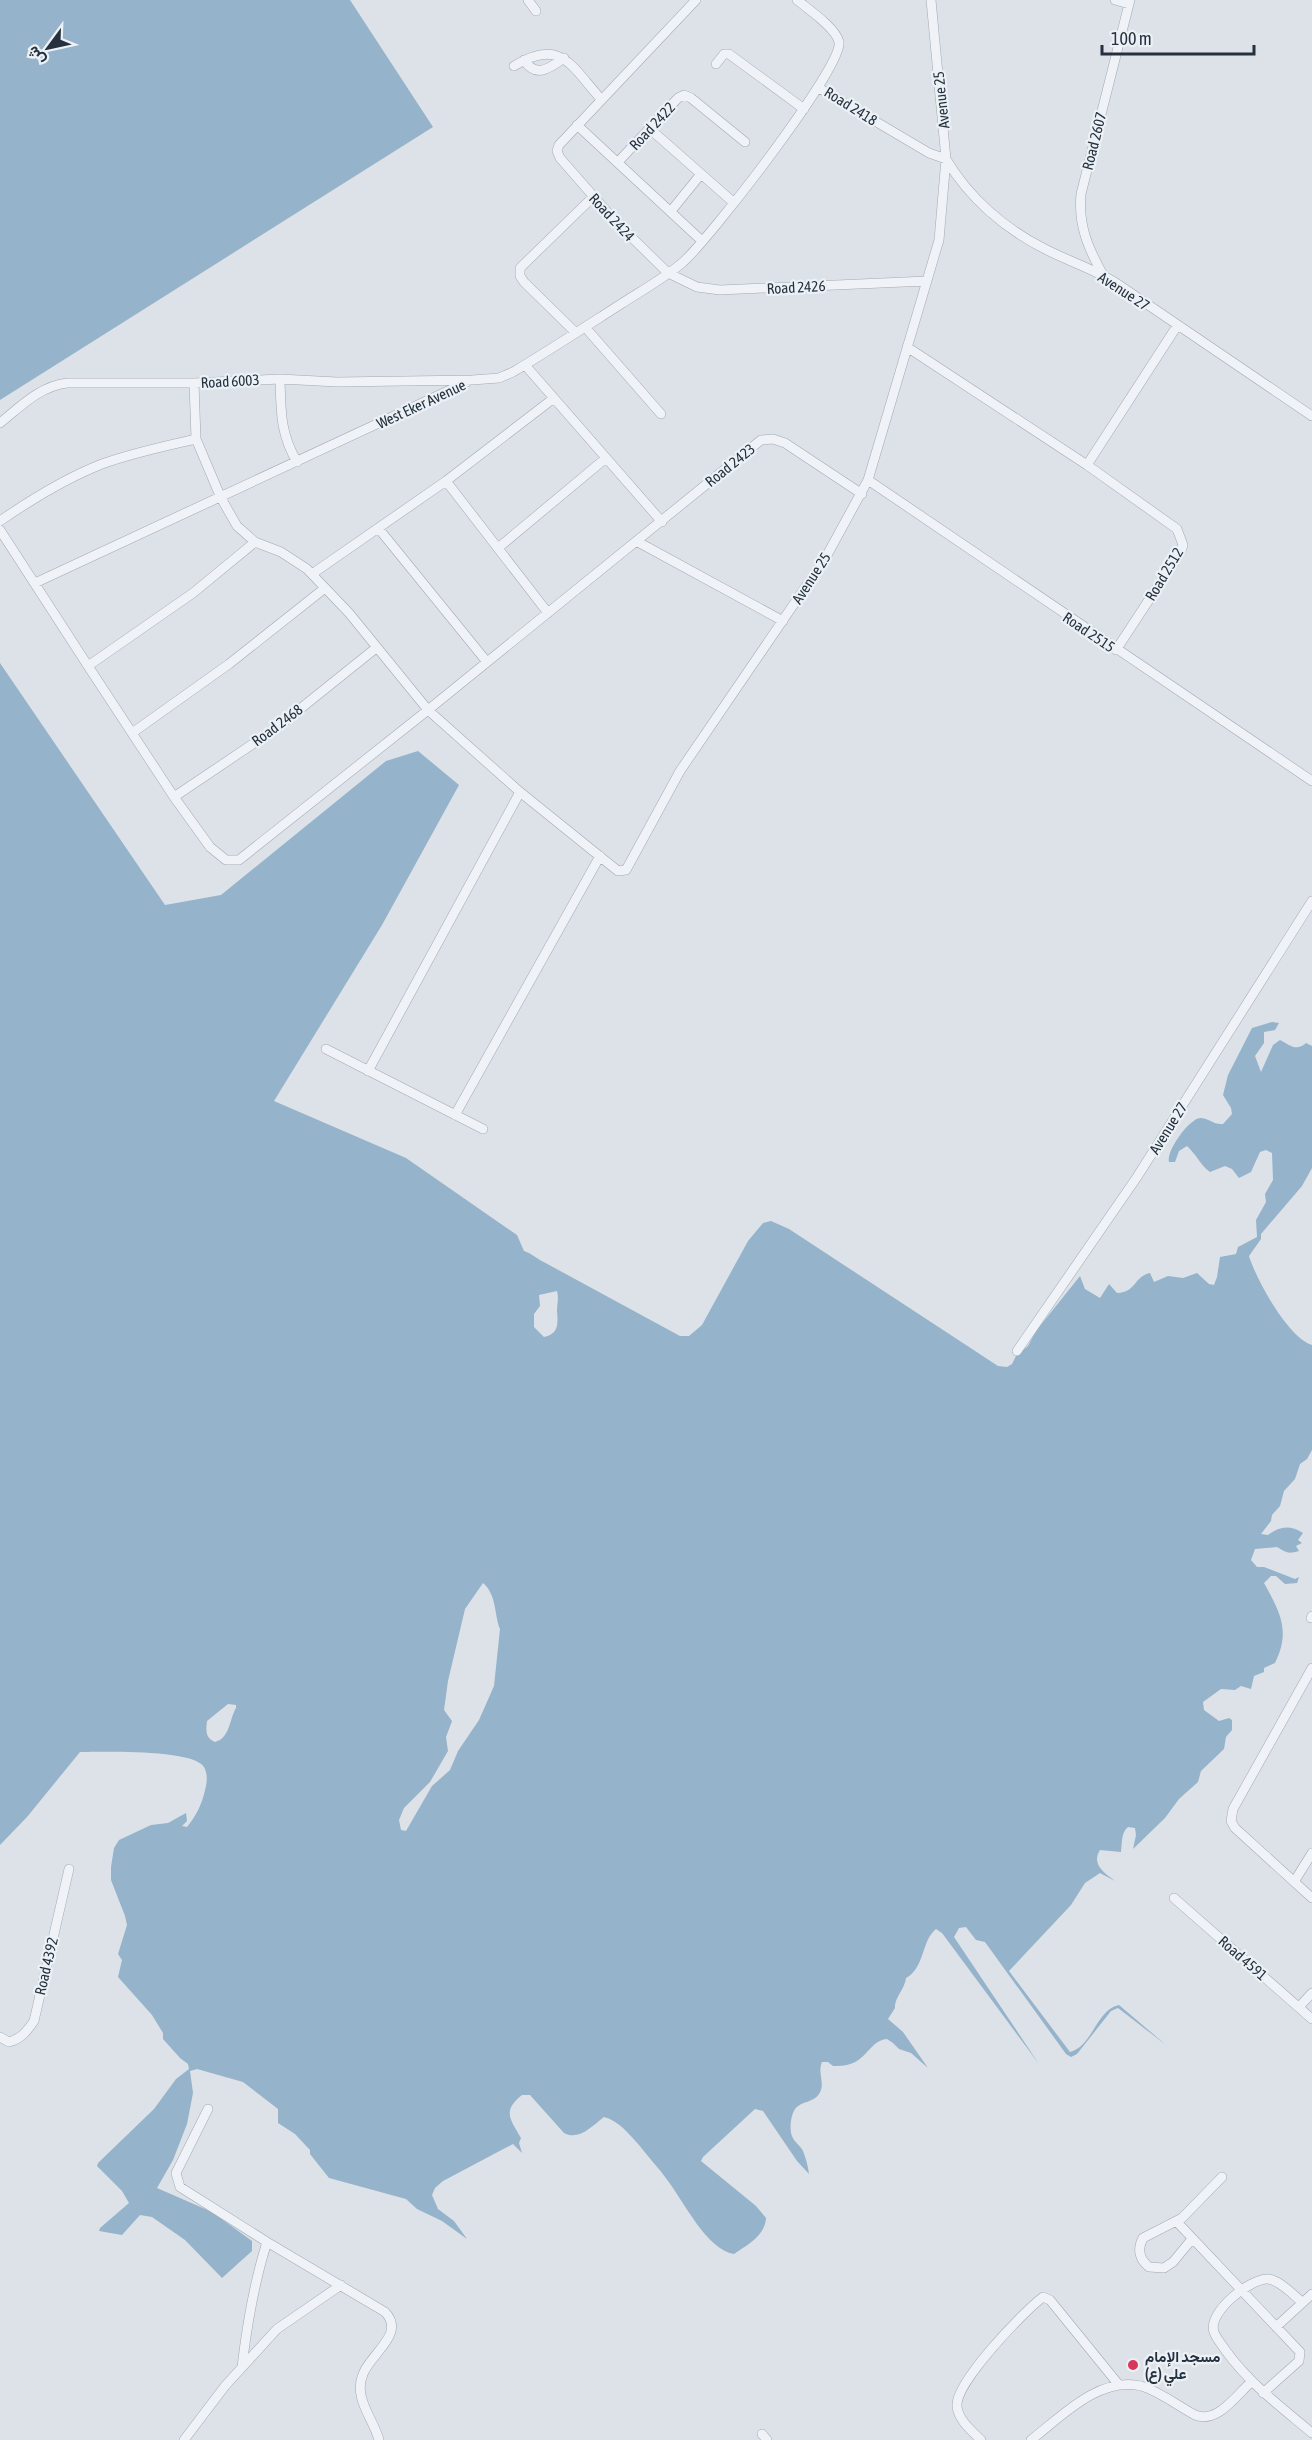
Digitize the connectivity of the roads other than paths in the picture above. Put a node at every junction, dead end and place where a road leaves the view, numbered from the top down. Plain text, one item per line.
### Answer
1 (528, 0) edge
2 (696, 0) edge
3 (797, 0) edge
4 (931, 0) edge
5 (1115, 0) edge
6 (1129, 2) edge
7 (536, 11) dead end
8 (564, 58) junction
9 (524, 60) junction
10 (716, 64) dead end
11 (514, 66) dead end
12 (819, 88) junction
13 (601, 99) junction
14 (804, 109) junction
15 (577, 125) junction
16 (650, 129) junction
17 (745, 142) dead end
18 (946, 159) junction
19 (618, 162) junction
20 (701, 174) junction
21 (593, 197) junction
22 (733, 202) junction
23 (671, 211) junction
24 (702, 241) junction
25 (668, 273) junction
26 (1103, 275) junction
27 (927, 281) junction
28 (1177, 326) junction
29 (585, 327) junction
30 (576, 333) junction
31 (907, 347) junction
32 (525, 365) junction
33 (280, 378) junction
34 (472, 380) junction
35 (194, 383) junction
36 (554, 398) junction
37 (661, 414) dead end
38 (1312, 416) edge
39 (0, 423) edge
40 (196, 439) junction
41 (606, 458) junction
42 (297, 462) junction
43 (1087, 465) junction
44 (868, 480) junction
45 (446, 481) junction
46 (862, 494) junction
47 (221, 498) junction
48 (0, 521) edge
49 (662, 522) junction
50 (379, 528) junction
51 (0, 530) edge
52 (255, 542) junction
53 (638, 542) junction
54 (498, 548) junction
55 (312, 574) junction
56 (35, 583) junction
57 (325, 588) junction
58 (548, 613) junction
59 (783, 621) junction
60 (376, 648) junction
61 (1116, 650) junction
62 (487, 662) junction
63 (88, 666) junction
64 (428, 710) junction
65 (132, 733) junction
66 (1312, 781) edge
67 (520, 792) junction
68 (174, 797) junction
69 (600, 856) junction
70 (1312, 901) edge
71 (326, 1049) dead end
72 (368, 1071) junction
73 (455, 1115) junction
74 (483, 1129) dead end
75 (1017, 1352) dead end
76 (1312, 1668) edge
77 (1312, 1853) edge
78 (69, 1869) dead end
79 (1294, 1882) junction
80 (1174, 1898) dead end
81 (1312, 1898) edge
82 (1312, 1993) edge
83 (1299, 2007) junction
84 (1312, 2019) edge
85 (0, 2037) edge
86 (208, 2109) dead end
87 (1222, 2177) dead end
88 (1177, 2222) junction
89 (1192, 2239) junction
90 (267, 2242) junction
91 (341, 2285) junction
92 (1241, 2292) junction
93 (1312, 2294) edge
94 (1302, 2302) junction
95 (1276, 2326) junction
96 (242, 2367) junction
97 (1251, 2382) junction
98 (1119, 2385) junction
99 (1263, 2393) junction
100 (1312, 2433) edge
101 (184, 2440) edge
102 (379, 2440) edge
103 (981, 2440) edge
104 (1031, 2440) edge

1 - 7 street
2 - 13 street
3 - 12 street, Road 2418
4 - 18 street, Avenue 25
5 - 6 street, Road 2607
6 - 26 street, Road 2607
8 - 9 street
8 - 9 street
8 - 13 street
9 - 11 street
10 - 14 street
12 - 14 street, West Eker Avenue
12 - 18 street, Road 2418
13 - 15 street
14 - 22 street, West Eker Avenue
15 - 19 street, Road 2422
15 - 21 street, Road 2424
16 - 17 street, Road 2422
16 - 19 street, Road 2422
16 - 20 street
18 - 26 street, Avenue 27
18 - 27 street, Avenue 25
19 - 23 street, Road 2422
20 - 22 street
20 - 23 street
21 - 25 street, Road 2424
21 - 30 street
22 - 24 street, West Eker Avenue
23 - 24 street, Road 2422
24 - 25 street, West Eker Avenue
25 - 27 street, Road 2426
25 - 29 street, West Eker Avenue
26 - 28 street, Avenue 27
27 - 31 street, Avenue 25
28 - 38 street, Avenue 27
28 - 43 street
29 - 30 street, West Eker Avenue
29 - 37 street
30 - 32 street, West Eker Avenue
31 - 43 street, Road 2512
31 - 44 street, Avenue 25
32 - 34 street, West Eker Avenue
32 - 36 street
33 - 34 street, Road 6003
33 - 35 street, Road 6003
33 - 42 street
34 - 42 street, West Eker Avenue
35 - 39 street, Road 6003
35 - 40 street
36 - 41 street
36 - 45 street
40 - 47 street
40 - 48 street
41 - 49 street
41 - 54 street
42 - 47 street, West Eker Avenue
43 - 61 street, Road 2512
44 - 46 street, Avenue 25
44 - 61 street, Road 2515
45 - 50 street
45 - 54 street
46 - 49 street, Road 2423
46 - 59 street, Avenue 25
47 - 52 street
47 - 56 street, West Eker Avenue
49 - 53 street, Road 2423
50 - 55 street
50 - 62 street
51 - 56 street
52 - 55 street, Avenue 25
52 - 63 street
53 - 58 street, Road 2423
53 - 59 street
54 - 58 street
55 - 57 street, Avenue 25
56 - 63 street
57 - 60 street, Avenue 25
57 - 65 street
58 - 62 street, Road 2423
59 - 69 street, Avenue 25
60 - 64 street, Avenue 25
60 - 68 street, Road 2468
61 - 66 street, Road 2515
62 - 64 street, Road 2423
63 - 65 street
64 - 67 street, Avenue 25
64 - 68 street, Road 2423
65 - 68 street
67 - 69 street, Avenue 25
67 - 72 street
69 - 73 street
70 - 75 street, Avenue 27
71 - 72 street
72 - 73 street
73 - 74 street
76 - 79 street
77 - 79 street
78 - 85 street, Road 4392
79 - 81 street
80 - 83 street, Road 4591
82 - 83 street
83 - 84 street, Road 4591
86 - 90 street
87 - 88 street
88 - 89 street
88 - 89 street
89 - 92 street
90 - 91 street
90 - 96 street
91 - 96 street
91 - 102 street
92 - 94 street
92 - 95 street
92 - 97 street
93 - 94 street
94 - 95 street
95 - 99 street
96 - 101 street
97 - 98 street
97 - 99 street
98 - 103 street
98 - 104 street
99 - 100 street

